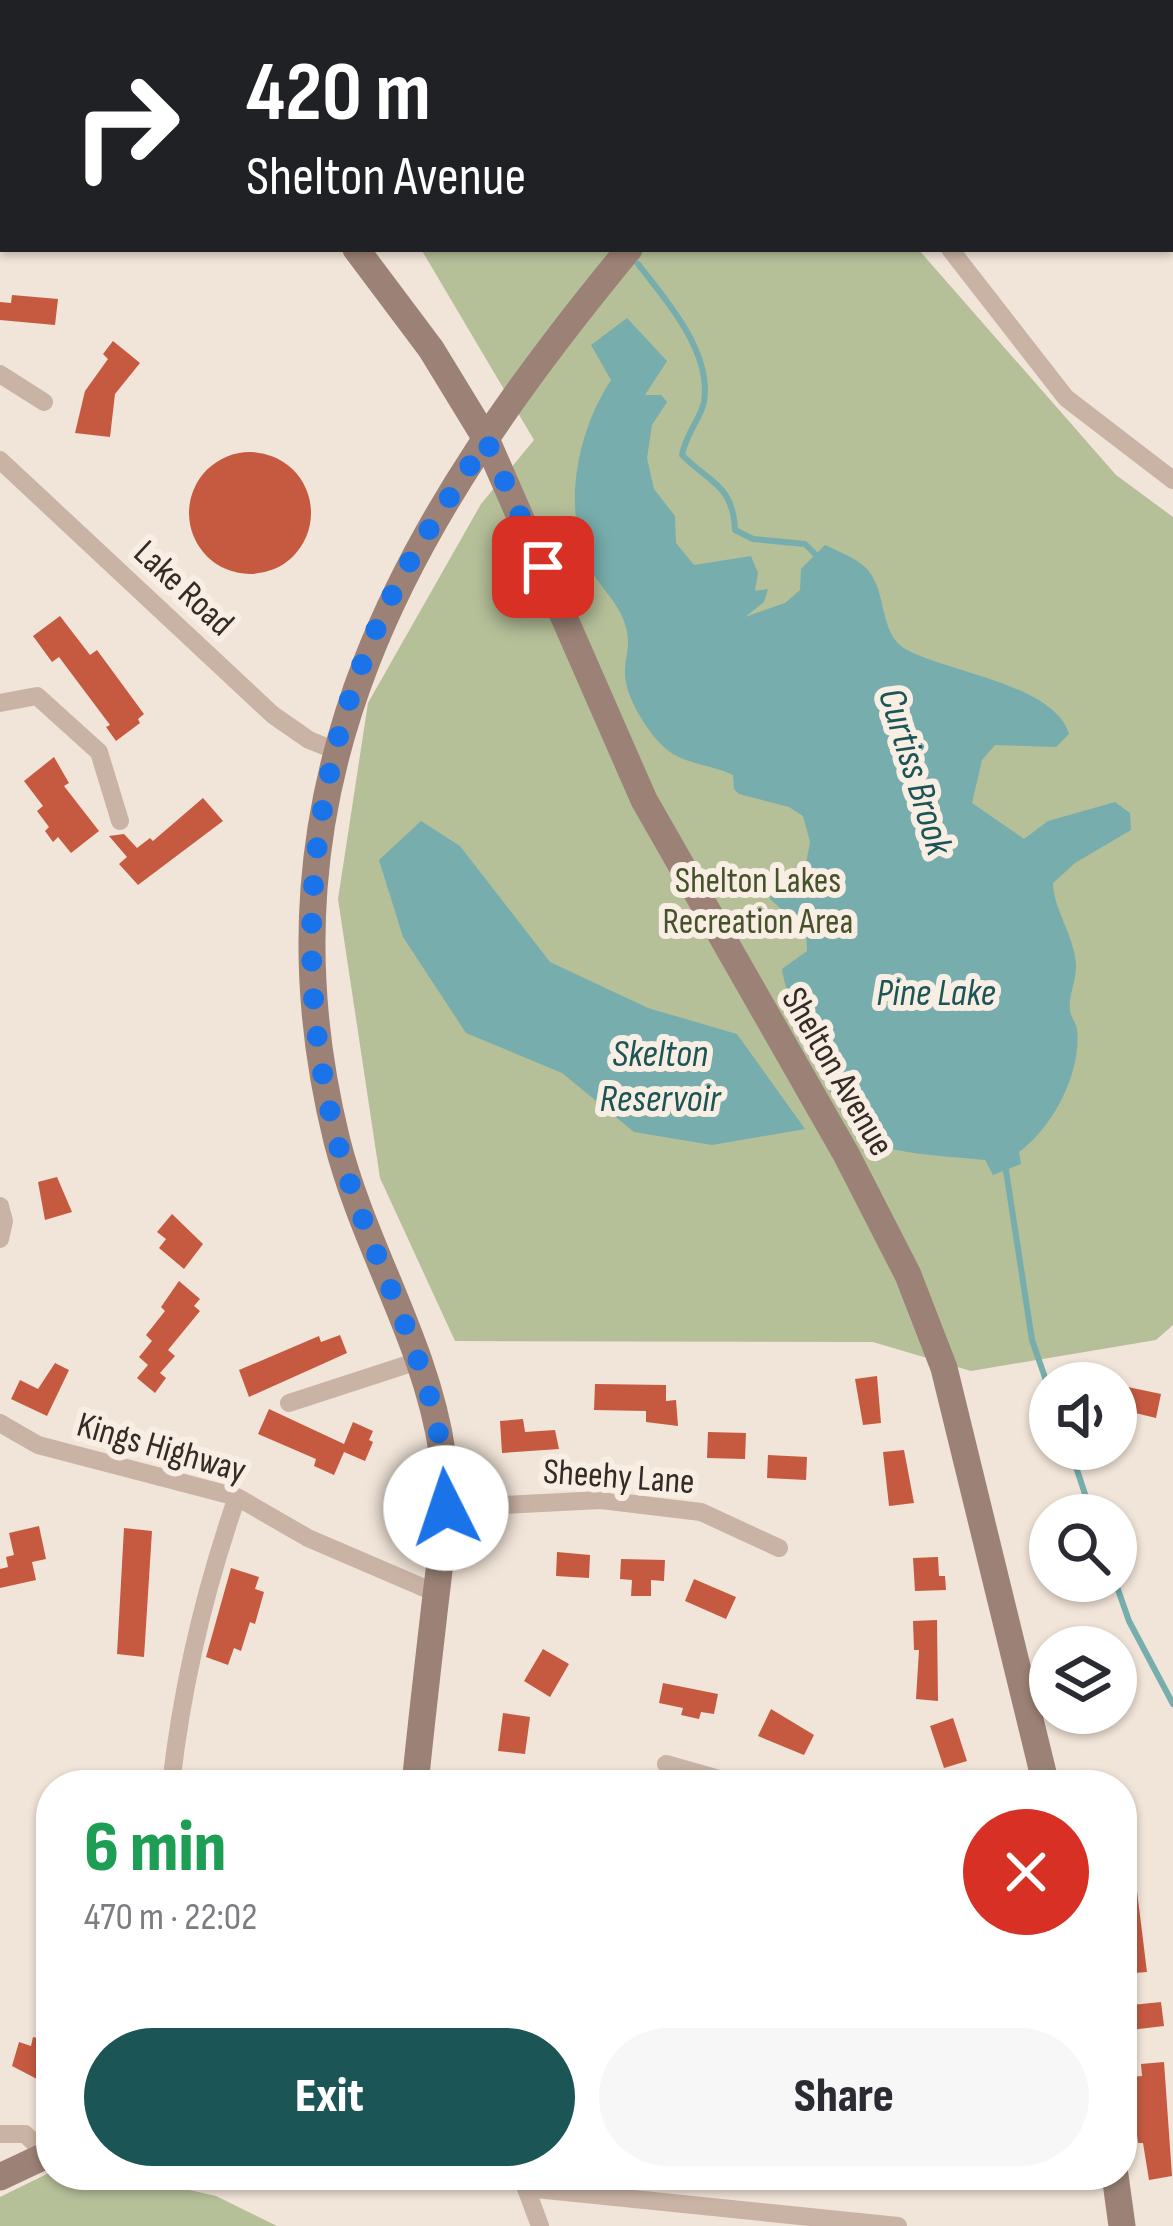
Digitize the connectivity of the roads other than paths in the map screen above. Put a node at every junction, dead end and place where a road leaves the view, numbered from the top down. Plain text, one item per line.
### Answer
1 (358, 252) edge
2 (627, 252) edge
3 (952, 252) edge
4 (0, 374) edge
5 (44, 401) dead end
6 (486, 440) junction
7 (0, 460) edge
8 (1173, 480) edge
9 (0, 703) edge
10 (334, 750) junction
11 (120, 821) dead end
12 (0, 1206) edge
13 (0, 1239) edge
14 (418, 1361) junction
15 (289, 1402) dead end
16 (0, 1423) edge
17 (237, 1497) junction
18 (446, 1508) junction
19 (779, 1549) dead end
20 (436, 1594) junction
21 (666, 1764) dead end
22 (173, 1770) edge
23 (417, 1770) edge
24 (687, 1770) edge
25 (1042, 1770) edge
26 (0, 2134) edge
27 (36, 2144) edge
28 (36, 2160) edge
29 (0, 2177) edge
30 (527, 2190) edge
31 (592, 2190) edge
32 (1117, 2190) edge
33 (540, 2226) edge
34 (898, 2226) edge
35 (1123, 2226) edge

1 - 6 main road, Shelton Avenue
2 - 6 main road
3 - 8 street
4 - 5 street
6 - 10 main road
6 - 25 main road, Shelton Avenue
7 - 10 street, Lake Road
9 - 11 street
10 - 14 main road
12 - 13 street
14 - 15 street
14 - 18 main road
16 - 17 street, Kings Highway
17 - 20 street, Kings Highway
17 - 22 street
18 - 19 street, Sheehy Lane
18 - 20 main road
20 - 23 main road
21 - 24 street
26 - 27 street
28 - 29 main road
30 - 33 street
31 - 34 street
32 - 35 main road

